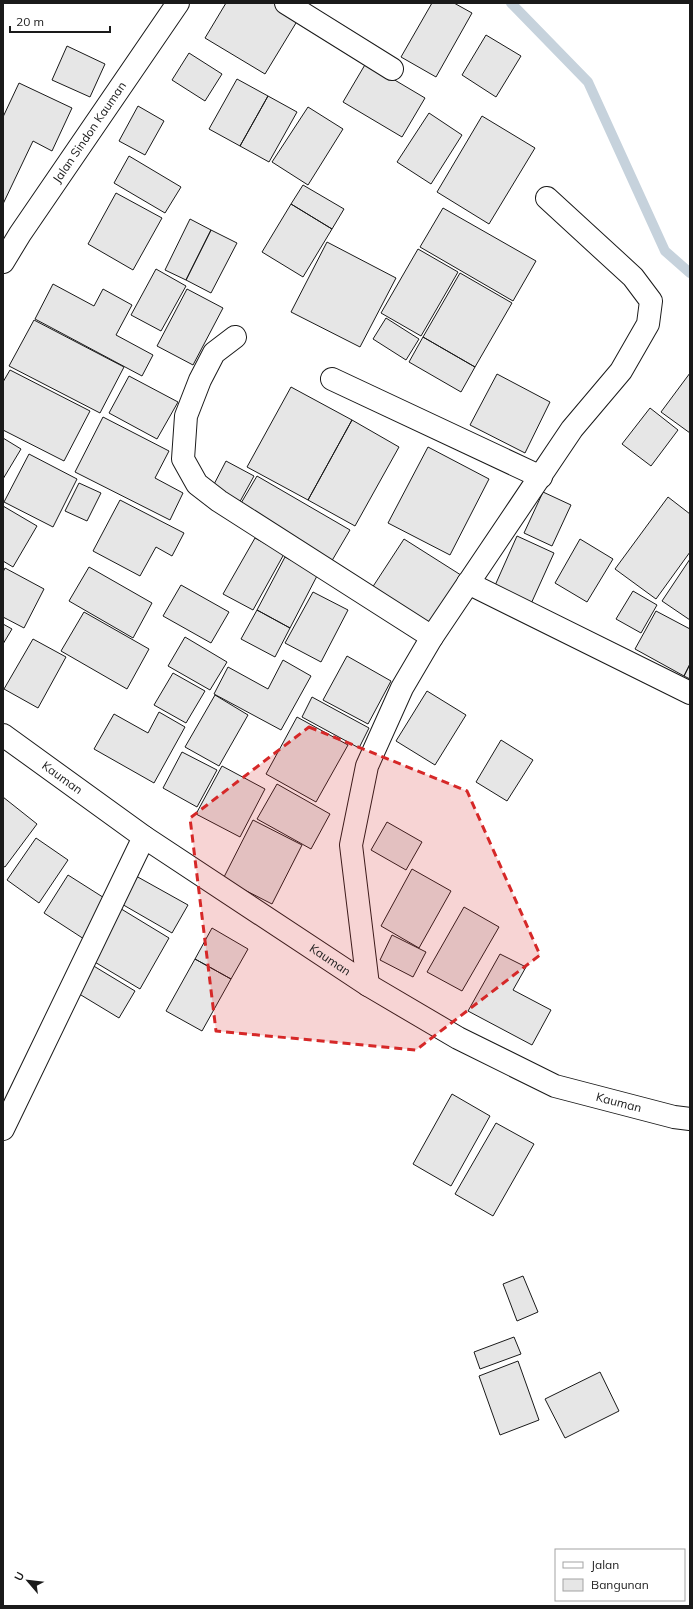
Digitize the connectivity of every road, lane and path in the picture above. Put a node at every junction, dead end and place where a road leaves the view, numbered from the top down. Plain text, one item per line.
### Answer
1 (178, 3) edge
2 (286, 3) edge
3 (392, 69) dead end
4 (547, 198) dead end
5 (11, 231) edge
6 (3, 262) edge
7 (235, 337) dead end
8 (332, 379) dead end
9 (541, 477) junction
10 (468, 583) junction
11 (432, 637) junction
12 (690, 693) edge
13 (3, 735) edge
14 (144, 837) junction
15 (368, 985) junction
16 (690, 1119) edge
17 (3, 1129) edge

1 - 5 street, Jalan Sindon Kauman
2 - 3 street
4 - 9 street
5 - 6 street, Jalan Sindon Kauman
7 - 11 street
8 - 9 street
9 - 10 street
10 - 11 street
10 - 12 street
11 - 15 street
13 - 14 street, Kauman
14 - 15 street, Kauman
14 - 17 street
15 - 16 street, Kauman

